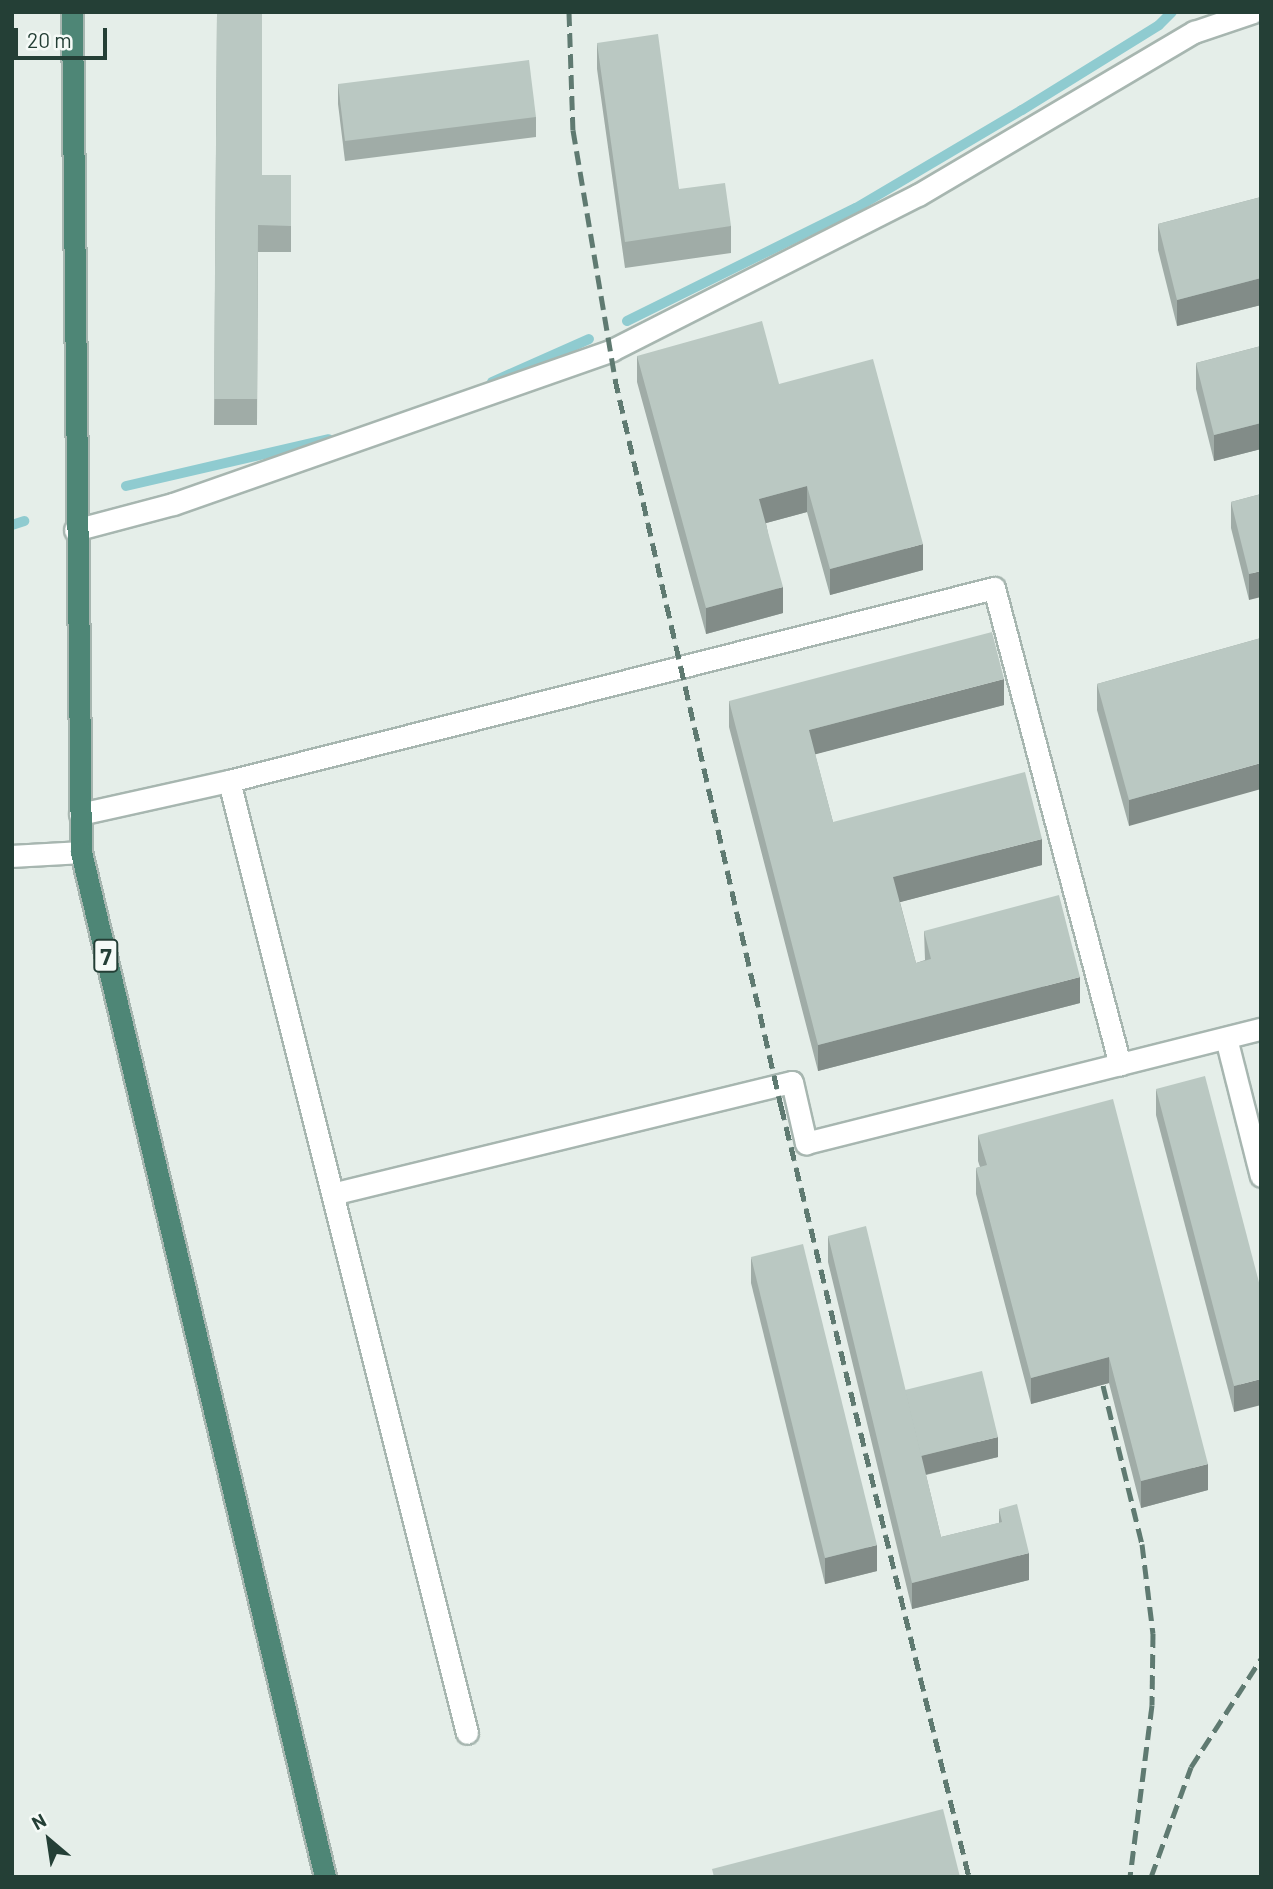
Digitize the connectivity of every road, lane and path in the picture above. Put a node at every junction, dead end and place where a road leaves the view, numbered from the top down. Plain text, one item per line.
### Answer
1 (72, 12) edge
2 (1253, 12) edge
3 (75, 530) junction
4 (229, 781) junction
5 (80, 814) junction
6 (81, 852) junction
7 (12, 856) edge
8 (1261, 1029) edge
9 (1226, 1038) junction
10 (1120, 1065) junction
11 (1261, 1177) edge
12 (336, 1193) junction
13 (467, 1733) dead end
14 (325, 1877) edge

1 - 3 highway, 7
2 - 3 street
3 - 5 highway, 7
4 - 5 street
4 - 10 street
4 - 12 street
5 - 6 highway, 7
6 - 7 street
6 - 14 highway, 7
8 - 9 street
9 - 10 street
9 - 11 street
10 - 12 street
12 - 13 street

